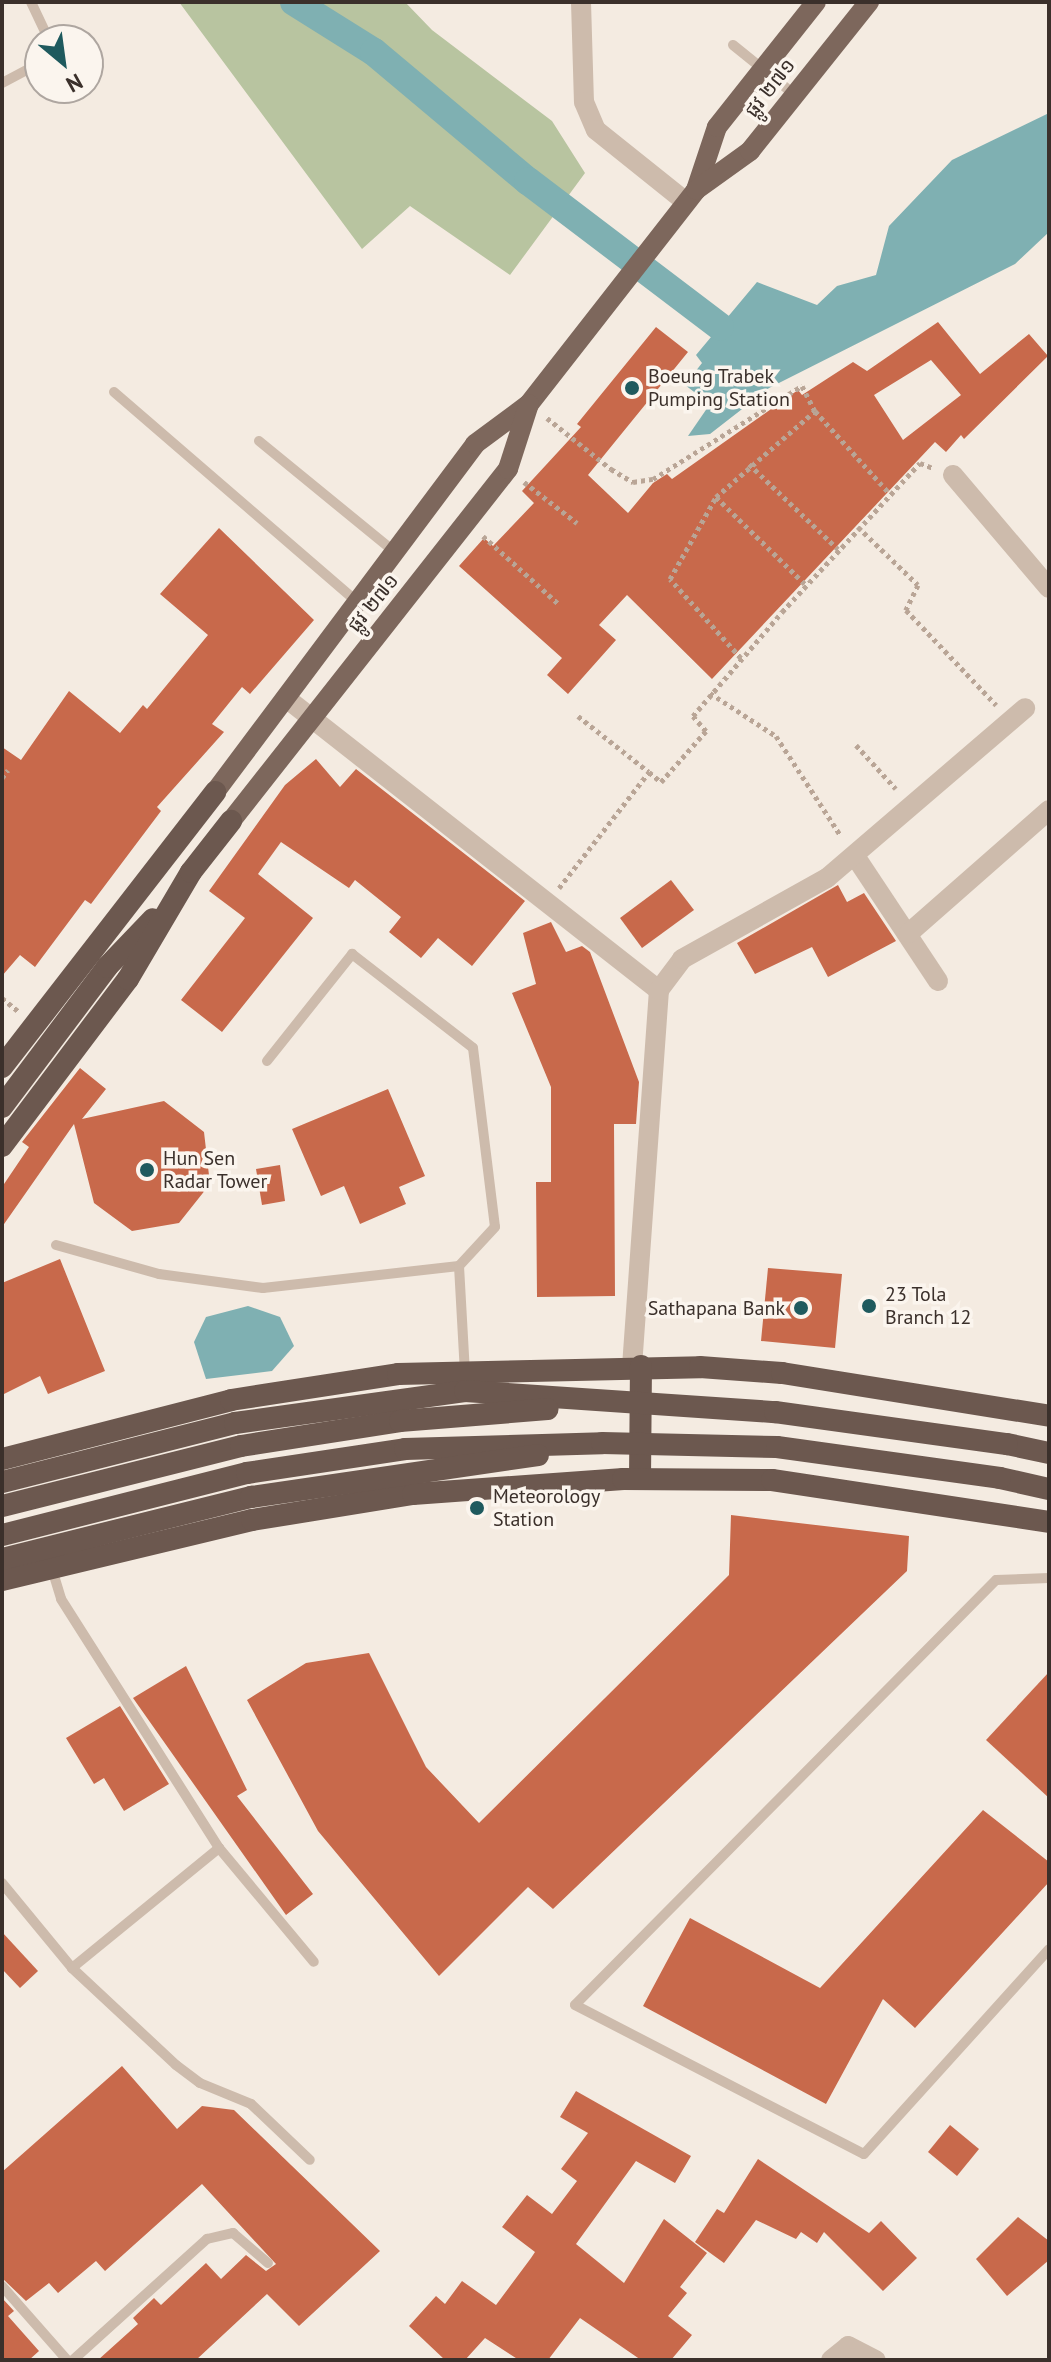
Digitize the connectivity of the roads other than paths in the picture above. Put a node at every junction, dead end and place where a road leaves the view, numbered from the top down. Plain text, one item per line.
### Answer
1 (31, 2) edge
2 (581, 2) edge
3 (816, 2) edge
4 (869, 2) edge
5 (41, 24) edge
6 (733, 45) dead end
7 (762, 70) junction
8 (24, 71) edge
9 (2, 83) edge
10 (795, 95) junction
11 (686, 202) junction
12 (114, 392) dead end
13 (529, 404) junction
14 (259, 441) dead end
15 (953, 475) road end
16 (392, 550) junction
17 (1049, 588) edge
18 (356, 601) junction
19 (286, 698) junction
20 (1018, 714) road end
21 (312, 719) junction
22 (215, 792) joint
23 (1049, 810) edge
24 (231, 821) joint
25 (855, 856) junction
26 (179, 892) junction
27 (909, 933) junction
28 (938, 981) dead end
29 (659, 990) junction
30 (267, 1061) dead end
31 (2, 1067) edge
32 (2, 1107) edge
33 (2, 1146) edge
34 (56, 1245) dead end
35 (459, 1266) junction
36 (636, 1366) junction
37 (465, 1372) junction
38 (605, 1405) junction
39 (1049, 1416) edge
40 (602, 1443) junction
41 (1049, 1453) edge
42 (2, 1459) edge
43 (640, 1479) junction
44 (2, 1482) edge
45 (1049, 1489) edge
46 (472, 1490) junction
47 (2, 1506) edge
48 (1049, 1522) edge
49 (2, 1535) edge
50 (2, 1559) edge
51 (51, 1567) junction
52 (1049, 1578) edge
53 (2, 1580) edge
54 (219, 1848) junction
55 (2, 1883) edge
56 (1049, 1949) edge
57 (314, 1962) dead end
58 (72, 1968) junction
59 (310, 2160) dead end
60 (268, 2263) dead end
61 (2, 2286) edge
62 (70, 2360) edge
63 (831, 2360) edge
64 (876, 2360) edge

1 - 5 lane
2 - 11 street
3 - 7 main road, ផ្លូវ ២៧១
4 - 10 main road, ផ្លូវ ២៧១
6 - 7 lane
7 - 10 lane
7 - 11 main road, ផ្លូវ ២៧១
8 - 9 lane
10 - 11 main road, ផ្លូវ ២៧១
11 - 13 main road, ផ្លូវ ២៧១
12 - 18 lane
13 - 16 main road, ផ្លូវ ២៧១
13 - 21 main road, ផ្លូវ ២៧១
14 - 16 lane
15 - 17 street
16 - 18 main road, ផ្លូវ ២៧១
18 - 19 main road, ផ្លូវ ២៧១
19 - 21 street
19 - 22 main road, ផ្លូវ ២៧១
20 - 25 street
21 - 24 main road, ផ្លូវ ២៧១
21 - 29 street
22 - 31 highway
23 - 27 street
24 - 26 highway
25 - 27 street
25 - 29 street
26 - 32 highway
26 - 33 highway
27 - 28 street
29 - 36 street
30 - 35 lane
34 - 35 lane
35 - 37 lane
36 - 37 highway
36 - 39 highway
36 - 43 highway
37 - 42 highway
37 - 46 highway
38 - 41 highway, bridge
38 - 44 highway, bridge
38 - 47 highway, bridge
40 - 45 highway, bridge
40 - 49 highway, bridge
40 - 50 highway, bridge
43 - 46 highway
43 - 48 highway
46 - 51 highway
51 - 53 highway
51 - 54 lane
52 - 56 lane
54 - 57 lane
54 - 58 lane
55 - 58 lane
58 - 59 lane
60 - 62 lane
61 - 62 lane
63 - 64 street

